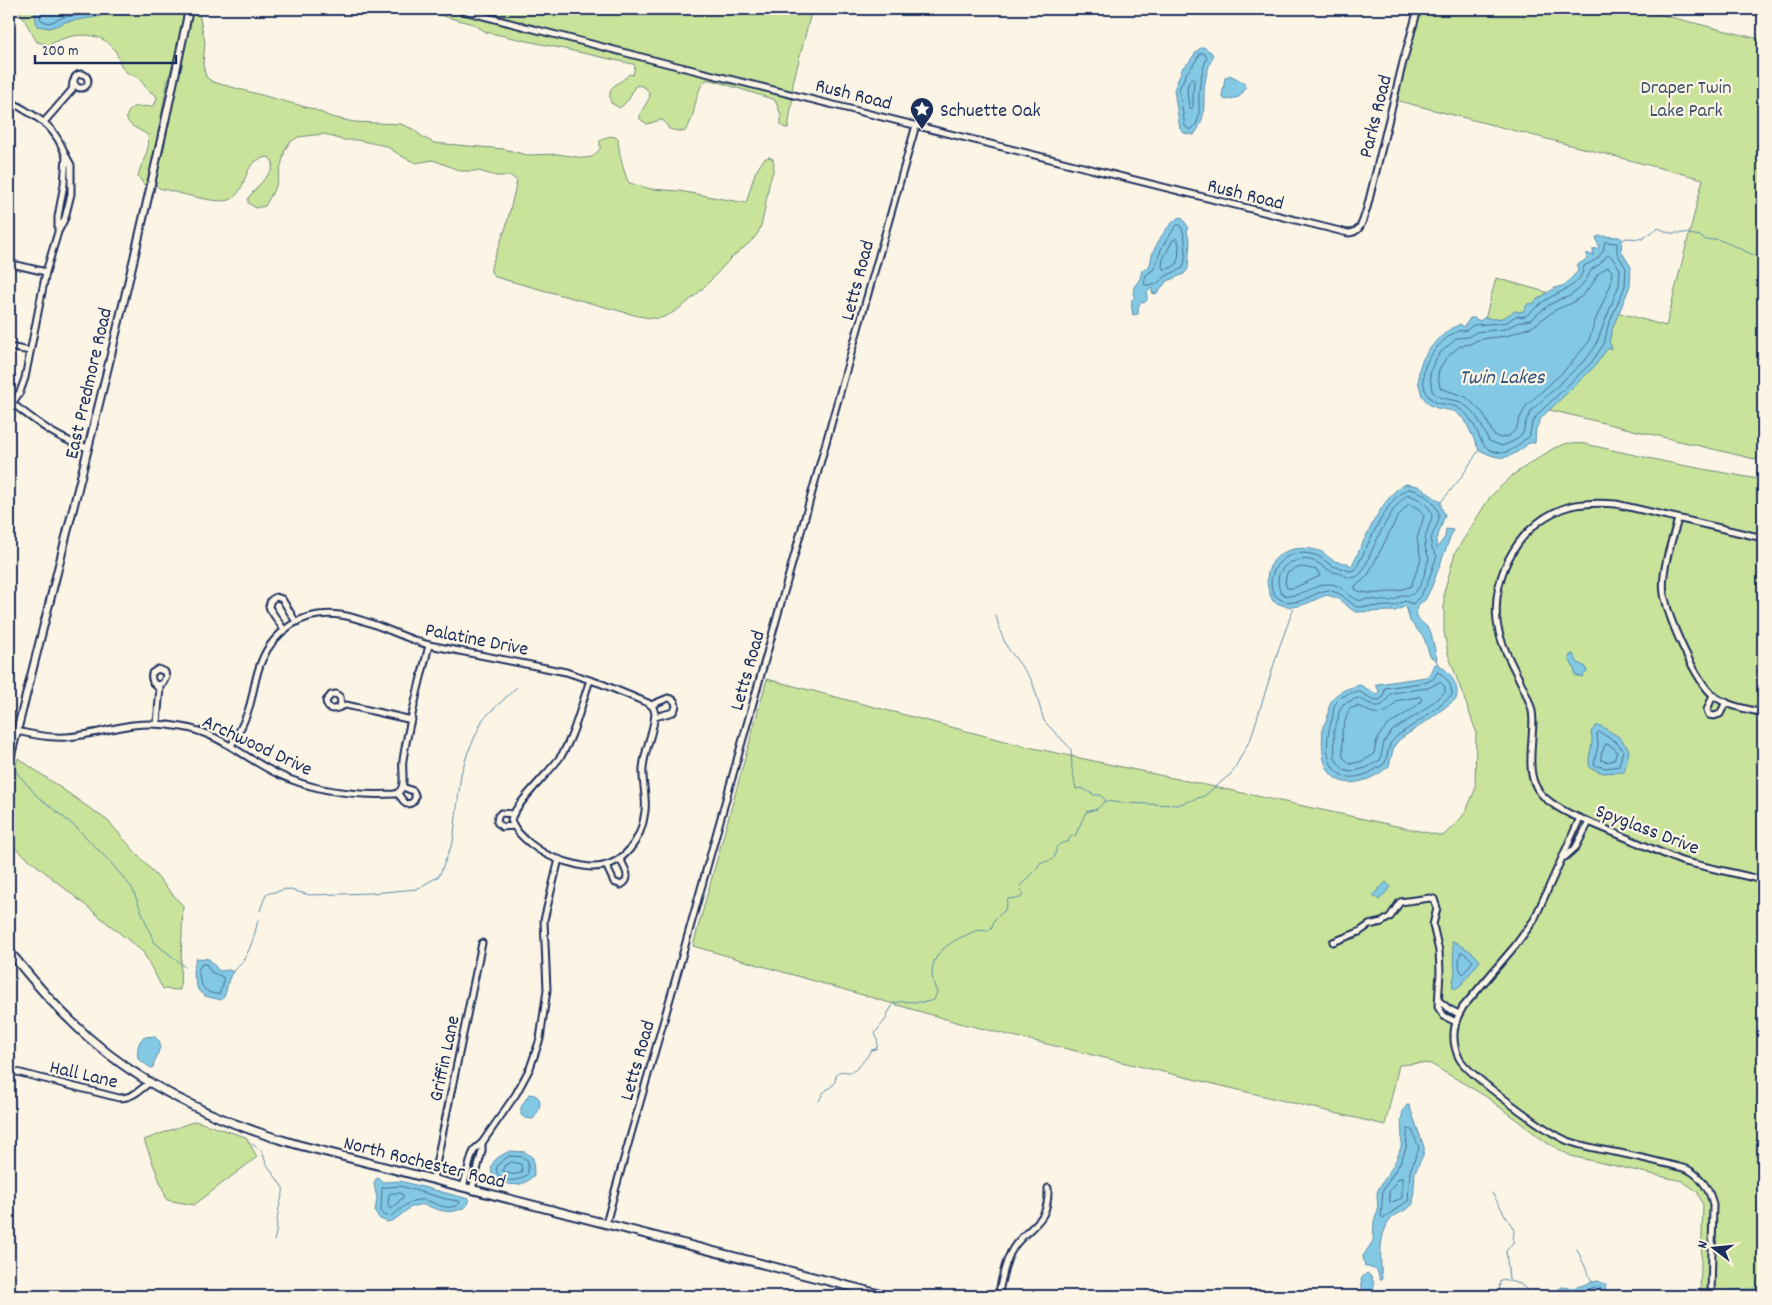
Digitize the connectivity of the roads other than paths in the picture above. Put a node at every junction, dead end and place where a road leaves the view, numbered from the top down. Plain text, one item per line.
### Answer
1 (189, 9) edge
2 (456, 9) edge
3 (1418, 9) edge
4 (73, 82) junction
5 (80, 88) junction
6 (72, 90) junction
7 (9, 100) edge
8 (44, 122) junction
9 (916, 124) junction
10 (66, 156) junction
11 (1360, 229) joint
12 (58, 232) junction
13 (10, 264) edge
14 (46, 272) junction
15 (9, 347) edge
16 (30, 351) junction
17 (13, 404) junction
18 (9, 408) edge
19 (88, 448) junction
20 (1678, 519) junction
21 (1763, 538) edge
22 (296, 622) junction
23 (284, 630) junction
24 (429, 645) junction
25 (590, 680) junction
26 (154, 683) junction
27 (163, 684) junction
28 (159, 689) junction
29 (1713, 695) junction
30 (341, 699) junction
31 (1726, 702) junction
32 (346, 705) junction
33 (651, 705) junction
34 (338, 708) junction
35 (1763, 713) edge
36 (655, 717) junction
37 (412, 720) junction
38 (157, 724) junction
39 (17, 731) junction
40 (231, 746) junction
41 (9, 764) edge
42 (403, 787) junction
43 (398, 794) junction
44 (513, 814) junction
45 (1580, 818) junction
46 (1588, 822) junction
47 (514, 826) junction
48 (620, 859) junction
49 (1562, 859) junction
50 (559, 860) junction
51 (606, 865) junction
52 (1763, 880) edge
53 (1332, 942) dead end
54 (482, 944) dead end
55 (9, 951) edge
56 (1439, 1001) junction
57 (1459, 1014) junction
58 (1456, 1022) junction
59 (9, 1070) edge
60 (149, 1083) junction
61 (482, 1143) junction
62 (433, 1179) junction
63 (463, 1187) junction
64 (1048, 1188) dead end
65 (472, 1190) junction
66 (606, 1224) junction
67 (888, 1296) edge
68 (998, 1296) edge
69 (1711, 1296) edge

1 - 19 street, East Predmore Road
2 - 9 street, Rush Road
3 - 11 street, Parks Road
4 - 5 street
4 - 5 street
4 - 6 street
5 - 6 street
6 - 8 street
7 - 8 street
8 - 10 street
9 - 11 street, Rush Road
9 - 66 street, Letts Road
10 - 12 street
10 - 12 street
12 - 14 street
13 - 14 street
14 - 16 street
15 - 16 street
16 - 17 street
17 - 18 street
17 - 19 street
19 - 39 street, East Predmore Road
20 - 21 street, Spyglass Drive
20 - 29 street
20 - 45 street, Spyglass Drive
22 - 23 street, Palatine Drive
22 - 23 street
22 - 24 street, Palatine Drive
23 - 40 street, Palatine Drive
24 - 25 street, Palatine Drive
24 - 37 street
25 - 33 street, Palatine Drive
25 - 44 street
26 - 27 street
26 - 27 street
26 - 28 street
27 - 28 street
28 - 38 street
29 - 31 street
29 - 31 street
30 - 32 street
30 - 34 street
30 - 34 street
31 - 35 street
32 - 34 street
32 - 37 street
33 - 36 street
33 - 36 street
36 - 48 street
37 - 42 street
38 - 39 street, Archwood Drive
38 - 40 street, Archwood Drive
39 - 41 street, East Predmore Road
40 - 43 street, Archwood Drive
42 - 43 street
42 - 43 street, Archwood Drive
44 - 47 street
44 - 47 street
45 - 46 street, Spyglass Drive
45 - 49 street
46 - 49 street
46 - 52 street, Spyglass Drive
47 - 50 street
48 - 51 street
48 - 51 street
49 - 57 street
50 - 51 street
50 - 61 street
53 - 56 street
54 - 62 street, Griffin Lane
55 - 60 main road, North Rochester Road
56 - 57 street
56 - 58 street
57 - 58 street
58 - 69 street
59 - 60 street, Hall Lane
60 - 62 main road, North Rochester Road
61 - 63 street
61 - 65 street
62 - 63 main road, North Rochester Road
63 - 65 main road, North Rochester Road
64 - 68 street
65 - 66 main road, North Rochester Road
66 - 67 main road, North Rochester Road

